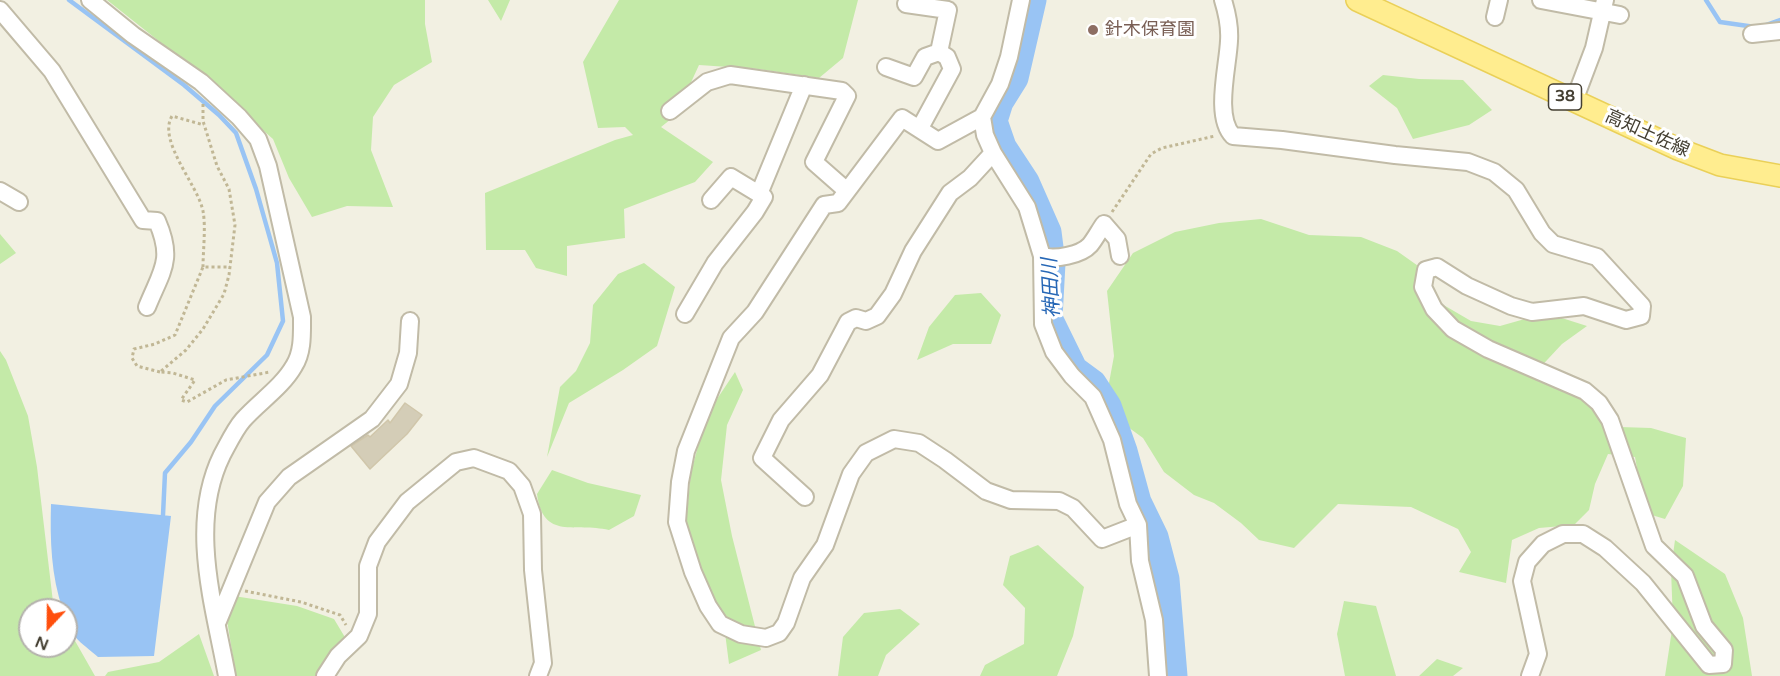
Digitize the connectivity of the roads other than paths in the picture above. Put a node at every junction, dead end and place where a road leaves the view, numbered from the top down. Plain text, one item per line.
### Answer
1 (90, 0) edge
2 (1021, 0) edge
3 (1223, 0) edge
4 (1357, 0) edge
5 (1541, 0) edge
6 (906, 4) dead end
7 (1604, 6) edge
8 (0, 10) edge
9 (1620, 15) dead end
10 (1780, 31) edge
11 (1752, 34) dead end
12 (939, 52) junction
13 (886, 67) dead end
14 (804, 85) junction
15 (1574, 101) junction
16 (670, 111) dead end
17 (982, 117) junction
18 (920, 128) junction
19 (993, 153) junction
20 (1780, 176) edge
21 (0, 191) edge
22 (847, 191) junction
23 (759, 194) junction
24 (711, 200) dead end
25 (19, 202) dead end
26 (1042, 256) junction
27 (1120, 256) dead end
28 (147, 307) dead end
29 (685, 314) dead end
30 (410, 321) dead end
31 (805, 497) dead end
32 (1138, 525) junction
33 (218, 622) junction
34 (227, 676) edge
35 (325, 676) edge
36 (538, 676) edge
37 (1158, 676) edge
38 (1530, 676) edge

1 - 33 street
2 - 17 street
3 - 38 street
4 - 15 main road, 高知土佐線 / 38
5 - 7 street
6 - 12 street
7 - 9 street
7 - 15 street
8 - 28 street
10 - 11 street
12 - 13 street
12 - 18 street
14 - 16 street
14 - 22 street
14 - 23 street
15 - 20 main road, 高知土佐線 / 38
17 - 18 street
17 - 19 street
18 - 22 street
19 - 26 street
19 - 31 street
21 - 25 street
22 - 32 street
23 - 24 street
23 - 29 street
26 - 27 street
26 - 32 street
30 - 33 street
32 - 37 street
33 - 34 street
35 - 36 street

